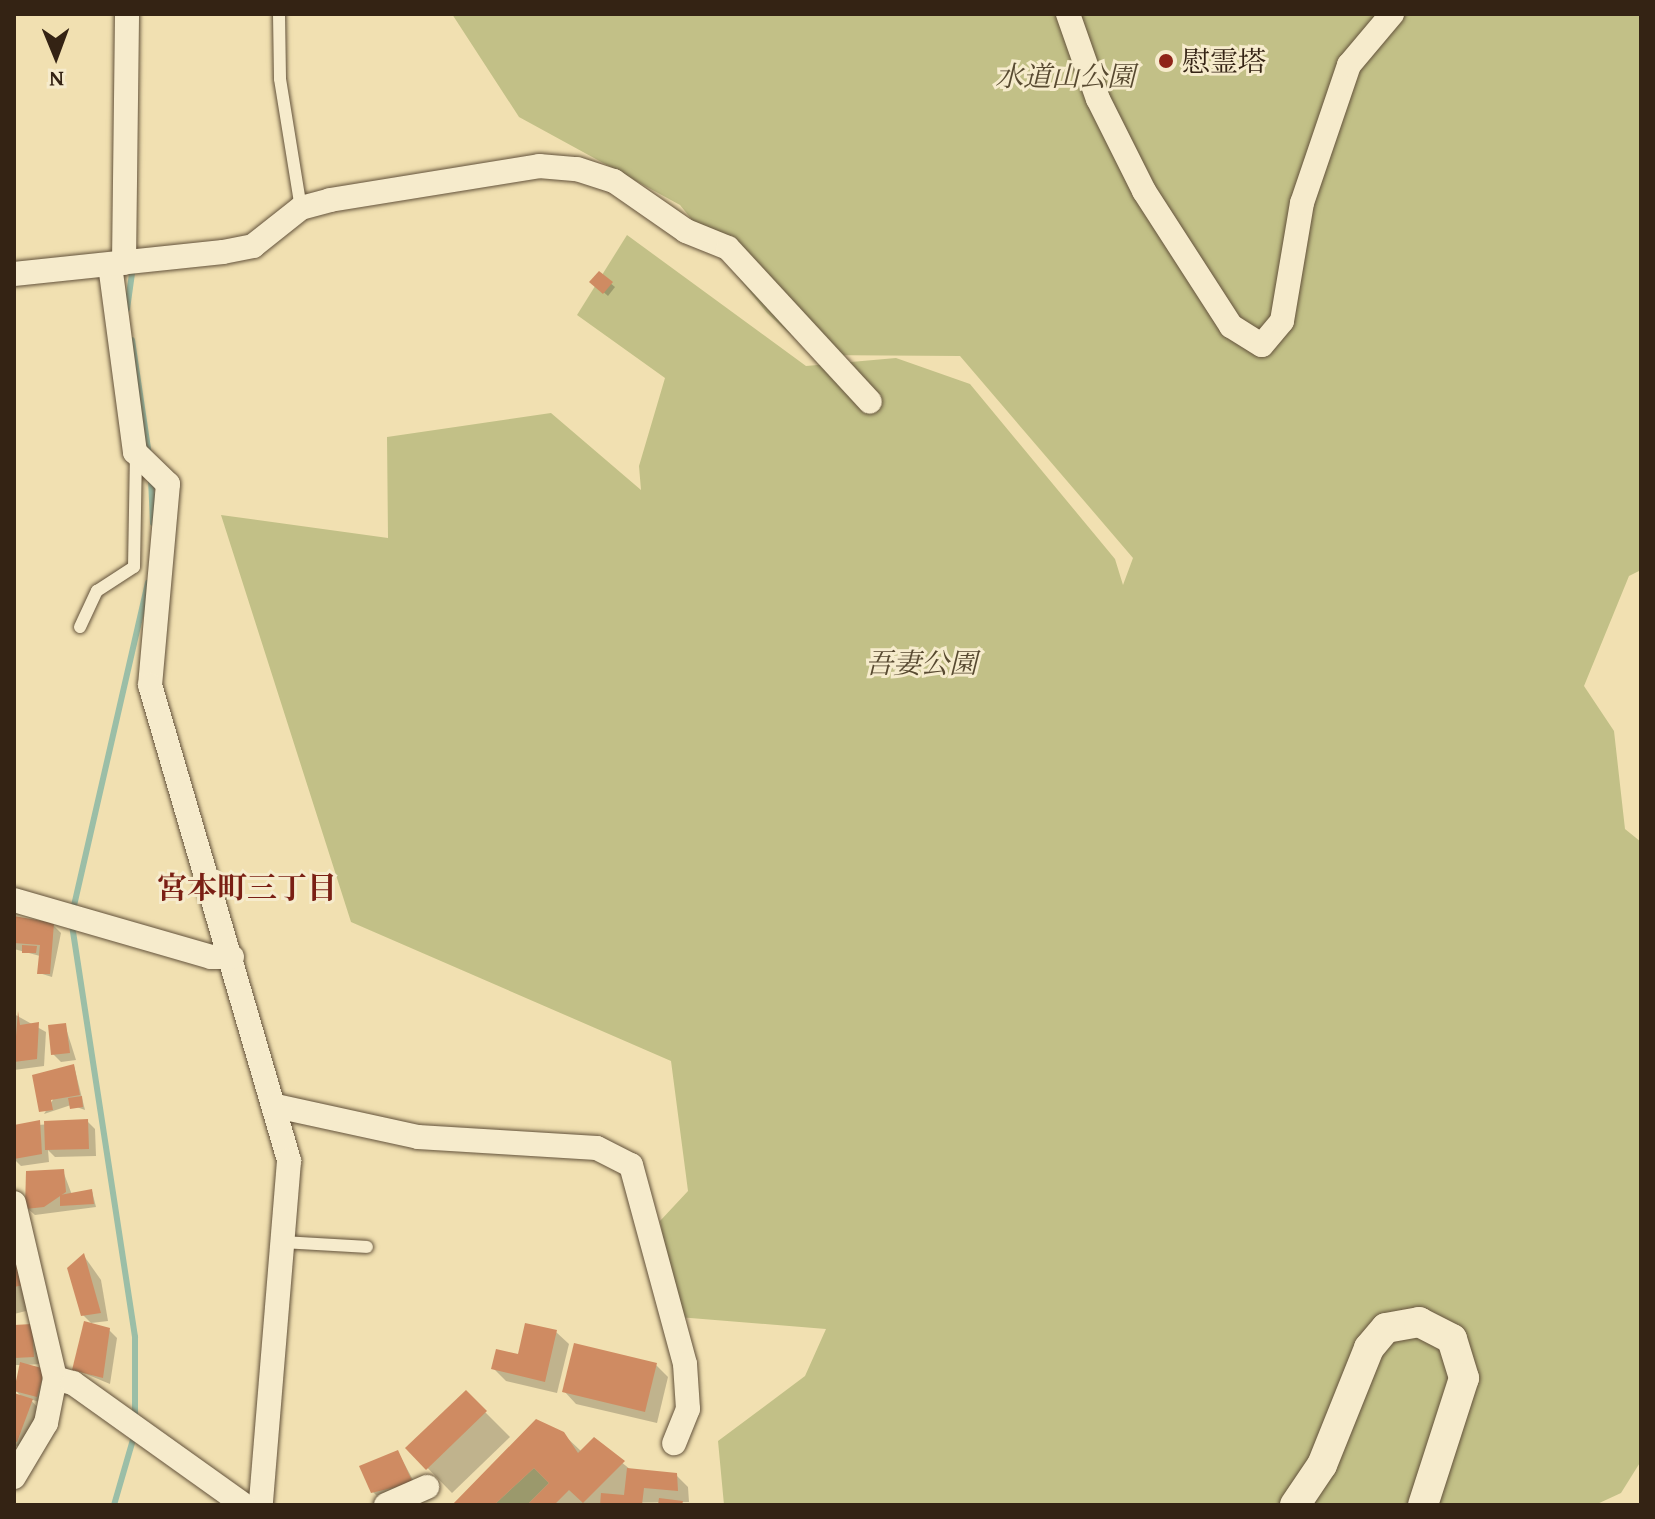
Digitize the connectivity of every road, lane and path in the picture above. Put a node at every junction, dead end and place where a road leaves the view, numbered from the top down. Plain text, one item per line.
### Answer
1 (127, 14) edge
2 (279, 14) edge
3 (1068, 14) edge
4 (1392, 14) edge
5 (301, 208) junction
6 (117, 264) junction
7 (14, 274) edge
8 (870, 402) dead end
9 (145, 463) junction
10 (80, 627) dead end
11 (14, 900) edge
12 (232, 957) junction
13 (276, 1106) junction
14 (14, 1203) edge
15 (284, 1242) junction
16 (367, 1247) dead end
17 (55, 1378) junction
18 (674, 1443) dead end
19 (14, 1477) edge
20 (427, 1487) dead end
21 (244, 1505) edge
22 (261, 1505) edge
23 (386, 1505) edge
24 (1295, 1505) edge
25 (1423, 1505) edge

1 - 6 street
2 - 5 lane
3 - 4 street
5 - 6 street
5 - 8 street
6 - 7 street
6 - 9 street
9 - 10 lane
9 - 12 street
11 - 12 street
12 - 13 street
13 - 15 street
13 - 18 street
14 - 17 street
15 - 16 lane
15 - 22 street
17 - 19 street
17 - 21 street
20 - 23 street
24 - 25 street

